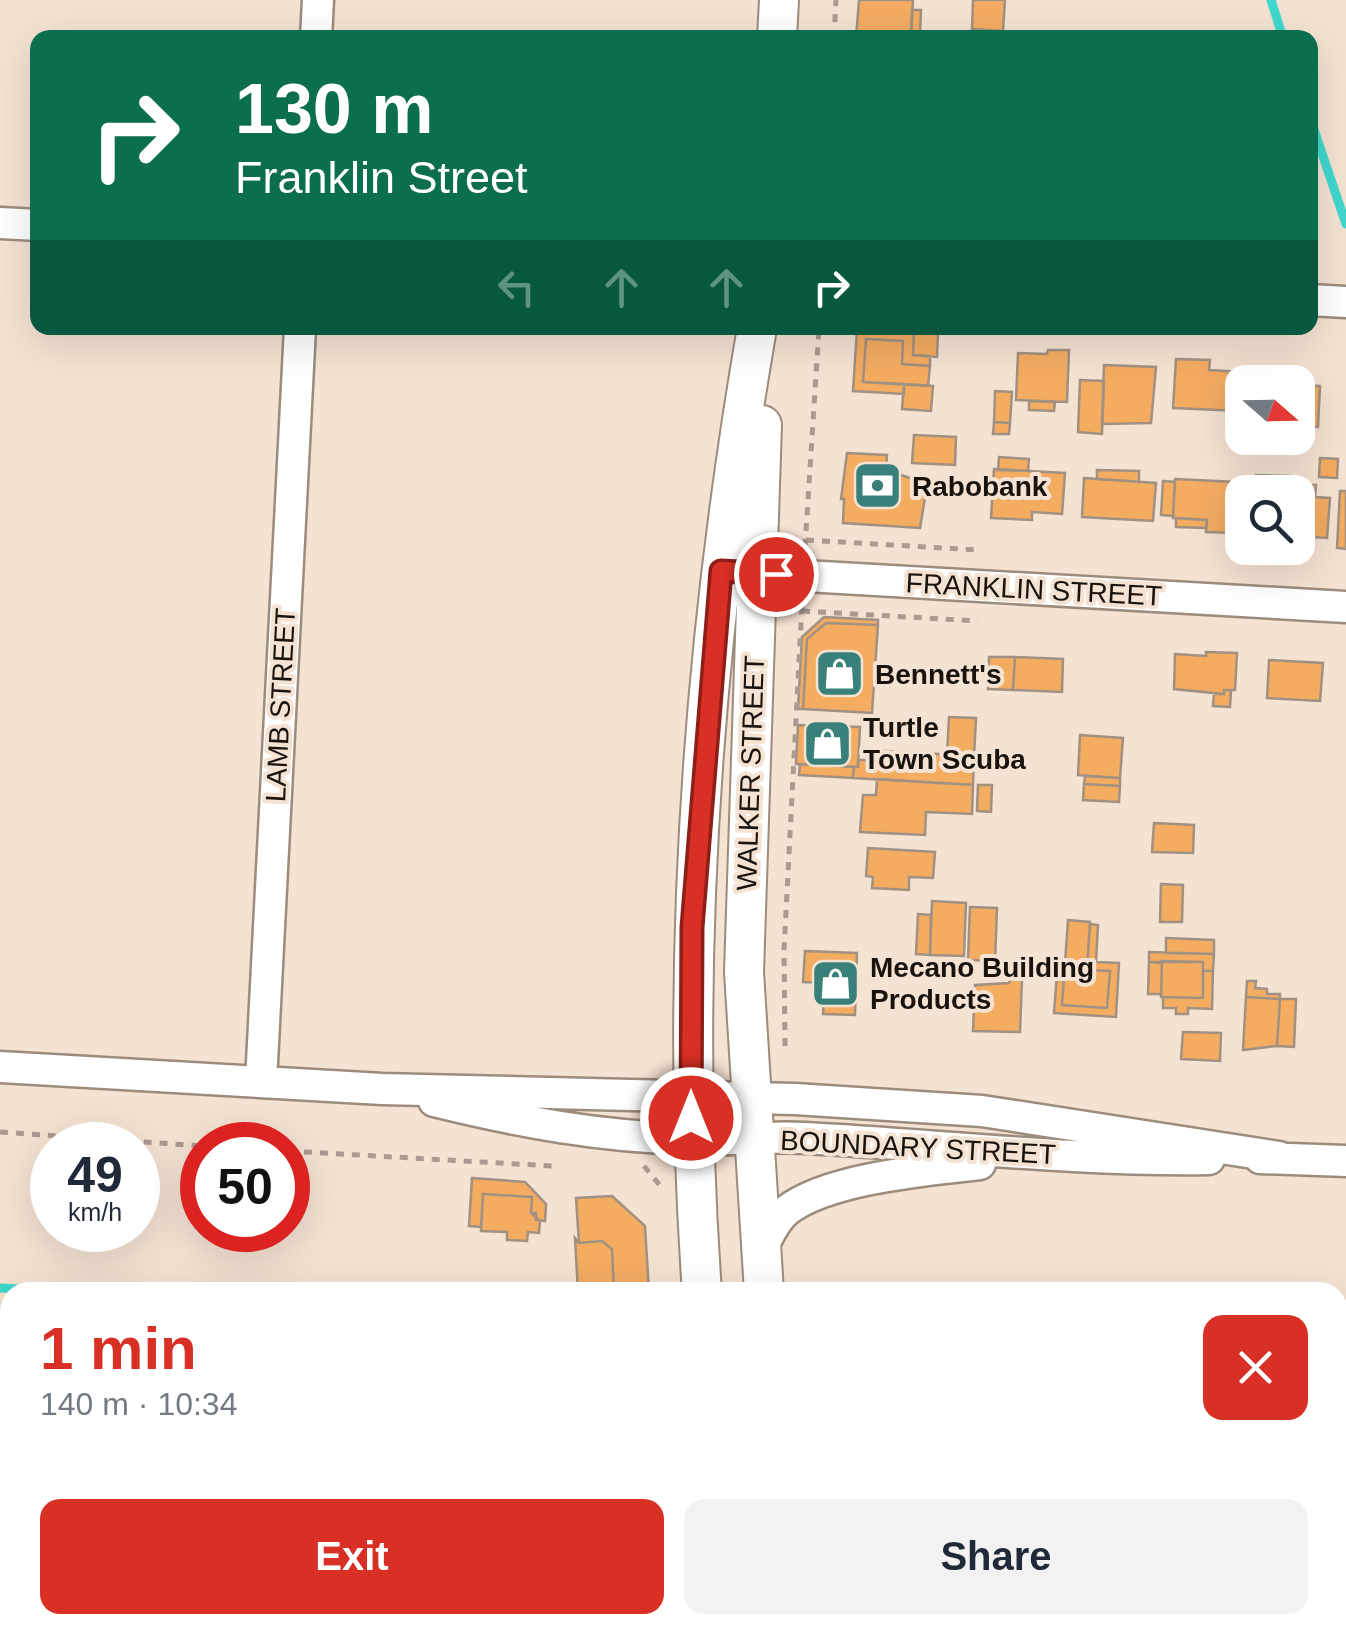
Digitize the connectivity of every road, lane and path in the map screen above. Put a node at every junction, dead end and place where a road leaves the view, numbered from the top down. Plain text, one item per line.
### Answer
1 (318, 0) edge
2 (779, 0) edge
3 (836, 0) edge
4 (316, 30) edge
5 (777, 30) edge
6 (834, 30) edge
7 (0, 223) edge
8 (30, 225) edge
9 (1318, 300) edge
10 (1346, 302) edge
11 (300, 335) edge
12 (759, 335) edge
13 (818, 335) edge
14 (805, 540) junction
15 (804, 550) dead end
16 (978, 550) dead end
17 (739, 572) junction
18 (1346, 607) edge
19 (978, 620) dead end
20 (785, 1049) dead end
21 (0, 1067) edge
22 (261, 1082) junction
23 (382, 1089) junction
24 (691, 1097) junction
25 (752, 1098) junction
26 (0, 1132) edge
27 (754, 1138) junction
28 (692, 1140) junction
29 (180, 1144) edge
30 (310, 1153) edge
31 (1058, 1155) junction
32 (1279, 1158) junction
33 (633, 1159) dead end
34 (1346, 1161) edge
35 (552, 1166) dead end
36 (668, 1197) dead end
37 (761, 1250) junction
38 (701, 1282) edge
39 (763, 1282) edge

1 - 4 street
2 - 5 main road
3 - 6 path
7 - 8 street
9 - 10 street
11 - 22 street, LAMB STREET
12 - 17 main road, WALKER STREET
13 - 14 path
14 - 15 path
14 - 16 path
17 - 18 street, FRANKLIN STREET
17 - 24 main road, WALKER STREET
17 - 25 main road, WALKER STREET
19 - 20 path
21 - 22 street, BOUNDARY STREET
22 - 23 street, BOUNDARY STREET
23 - 24 street, BOUNDARY STREET
23 - 28 street, BOUNDARY STREET
24 - 25 street, BOUNDARY STREET
24 - 28 main road, WALKER STREET
25 - 27 main road, WALKER STREET
25 - 32 street, BOUNDARY STREET
26 - 29 path
27 - 28 street, BOUNDARY STREET
27 - 31 street, BOUNDARY STREET
27 - 37 main road, WALKER STREET
28 - 38 main road, WALKER STREET
30 - 35 path
31 - 32 street, BOUNDARY STREET
31 - 37 street
32 - 34 street, BOUNDARY STREET
33 - 36 path
37 - 39 main road, WALKER STREET

